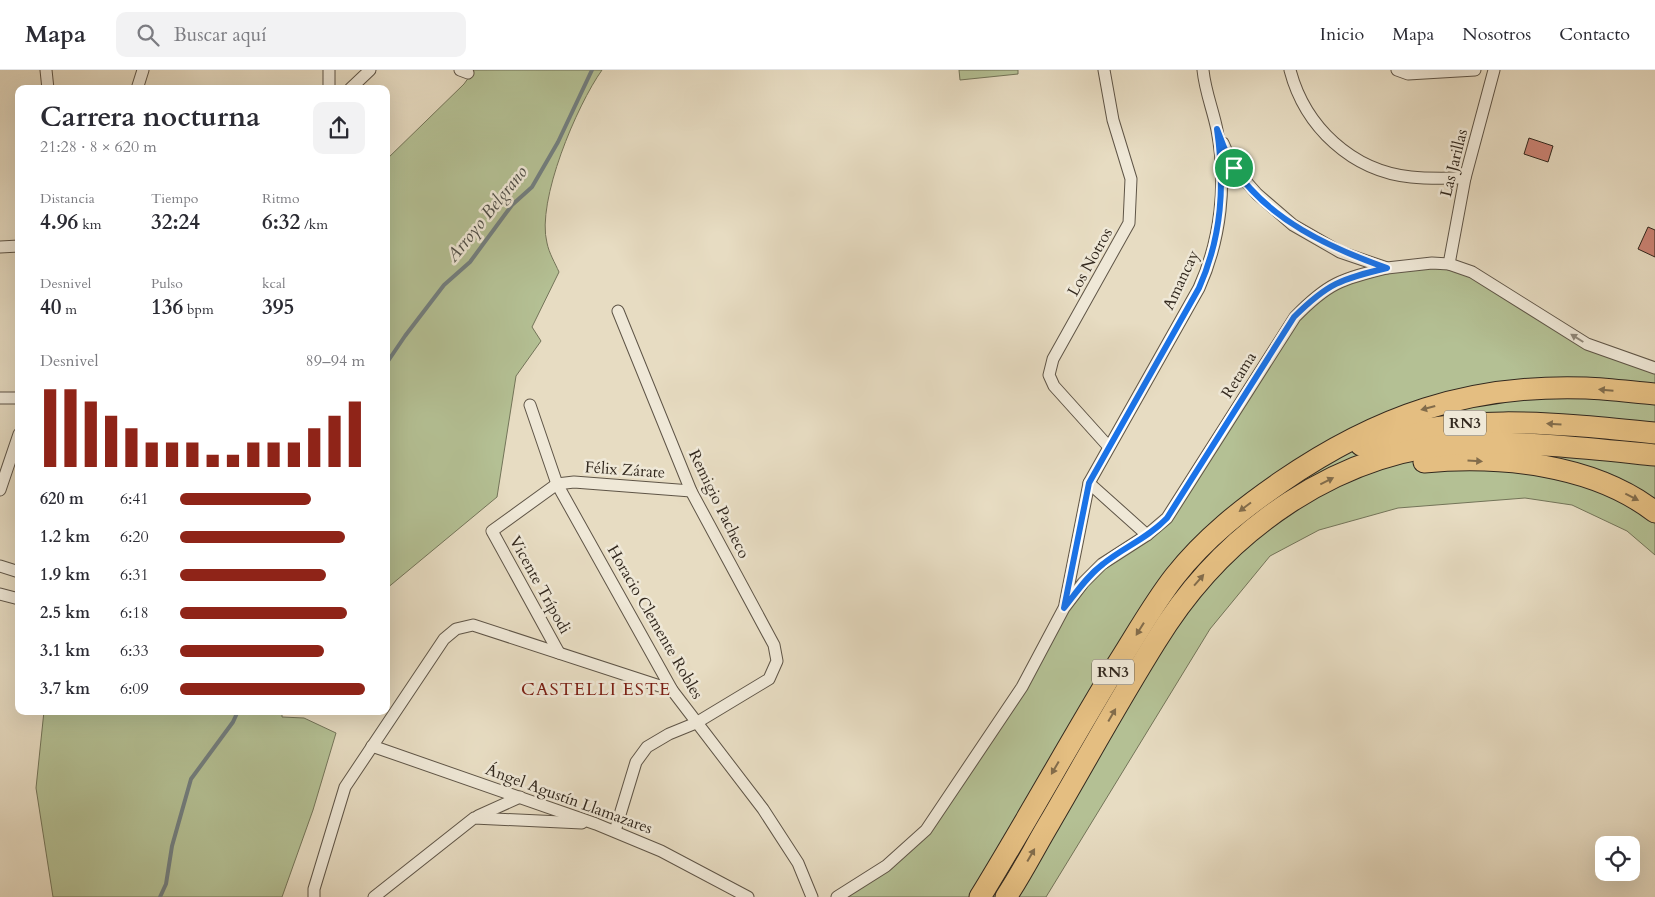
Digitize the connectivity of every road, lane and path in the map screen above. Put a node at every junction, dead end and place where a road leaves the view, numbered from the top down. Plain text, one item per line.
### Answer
1 (46, 70) edge
2 (144, 70) edge
3 (329, 70) edge
4 (370, 70) edge
5 (1104, 70) edge
6 (1203, 70) edge
7 (1290, 70) edge
8 (1397, 70) edge
9 (1475, 70) edge
10 (1494, 70) edge
11 (48, 85) edge
12 (138, 85) edge
13 (329, 85) edge
14 (354, 85) edge
15 (1217, 129) junction
16 (1465, 178) junction
17 (15, 246) edge
18 (0, 247) edge
19 (1449, 264) junction
20 (1387, 268) junction
21 (618, 311) dead end
22 (1655, 368) edge
23 (1655, 394) edge
24 (0, 398) edge
25 (15, 398) edge
26 (530, 405) dead end
27 (1655, 433) edge
28 (15, 446) edge
29 (1108, 446) junction
30 (1655, 455) edge
31 (1357, 468) junction
32 (1285, 479) junction
33 (1089, 483) junction
34 (557, 484) junction
35 (0, 490) edge
36 (691, 492) junction
37 (1655, 512) edge
38 (1147, 536) junction
39 (0, 566) edge
40 (15, 571) edge
41 (0, 594) edge
42 (15, 599) edge
43 (1064, 608) junction
44 (559, 653) junction
45 (672, 690) junction
46 (696, 723) junction
47 (372, 746) junction
48 (520, 797) junction
49 (474, 818) junction
50 (596, 824) junction
51 (615, 831) junction
52 (314, 897) edge
53 (374, 897) edge
54 (748, 897) edge
55 (812, 897) edge
56 (838, 897) edge
57 (980, 897) edge
58 (1006, 897) edge

1 - 11 street
2 - 12 street
3 - 13 street
4 - 14 street
5 - 29 street, Los Notros
6 - 15 street, Amancay
7 - 16 street
8 - 9 street
10 - 16 street, Las Jarillas
15 - 20 street
15 - 29 street, Amancay
16 - 19 street, Las Jarillas
17 - 18 street
19 - 20 street, Retama
22 -> 19 street, Retama
20 - 38 street, Retama
21 - 36 street, Remigio Pacheco
23 -> 32 highway
24 - 25 street
26 - 34 street, Horacio Clemente Robles
27 -> 32 highway, RN3
28 - 35 street
29 - 33 street, Amancay
30 - 31 highway, RN3
31 -> 37 highway
58 -> 31 highway, RN3
32 -> 57 highway, RN3
33 - 38 street
33 - 43 street, Amancay
34 - 36 street, Félix Zárate
34 - 44 street, Vicente Trípodi
34 - 45 street, Horacio Clemente Robles
36 - 46 street, Remigio Pacheco
38 - 43 street, Retama
39 - 40 street
41 - 42 street
43 - 56 street
44 - 45 street, Vicente Trípodi
44 - 47 street, Vicente Trípodi
45 - 46 street, Horacio Clemente Robles
46 - 51 street
46 - 55 street, Horacio Clemente Robles
47 - 48 street, Ángel Agustín Llamazares
47 - 52 street
48 - 49 street
48 - 50 street, Ángel Agustín Llamazares
49 - 50 street
49 - 53 street
50 - 51 street, Ángel Agustín Llamazares
51 - 54 street, Ángel Agustín Llamazares

